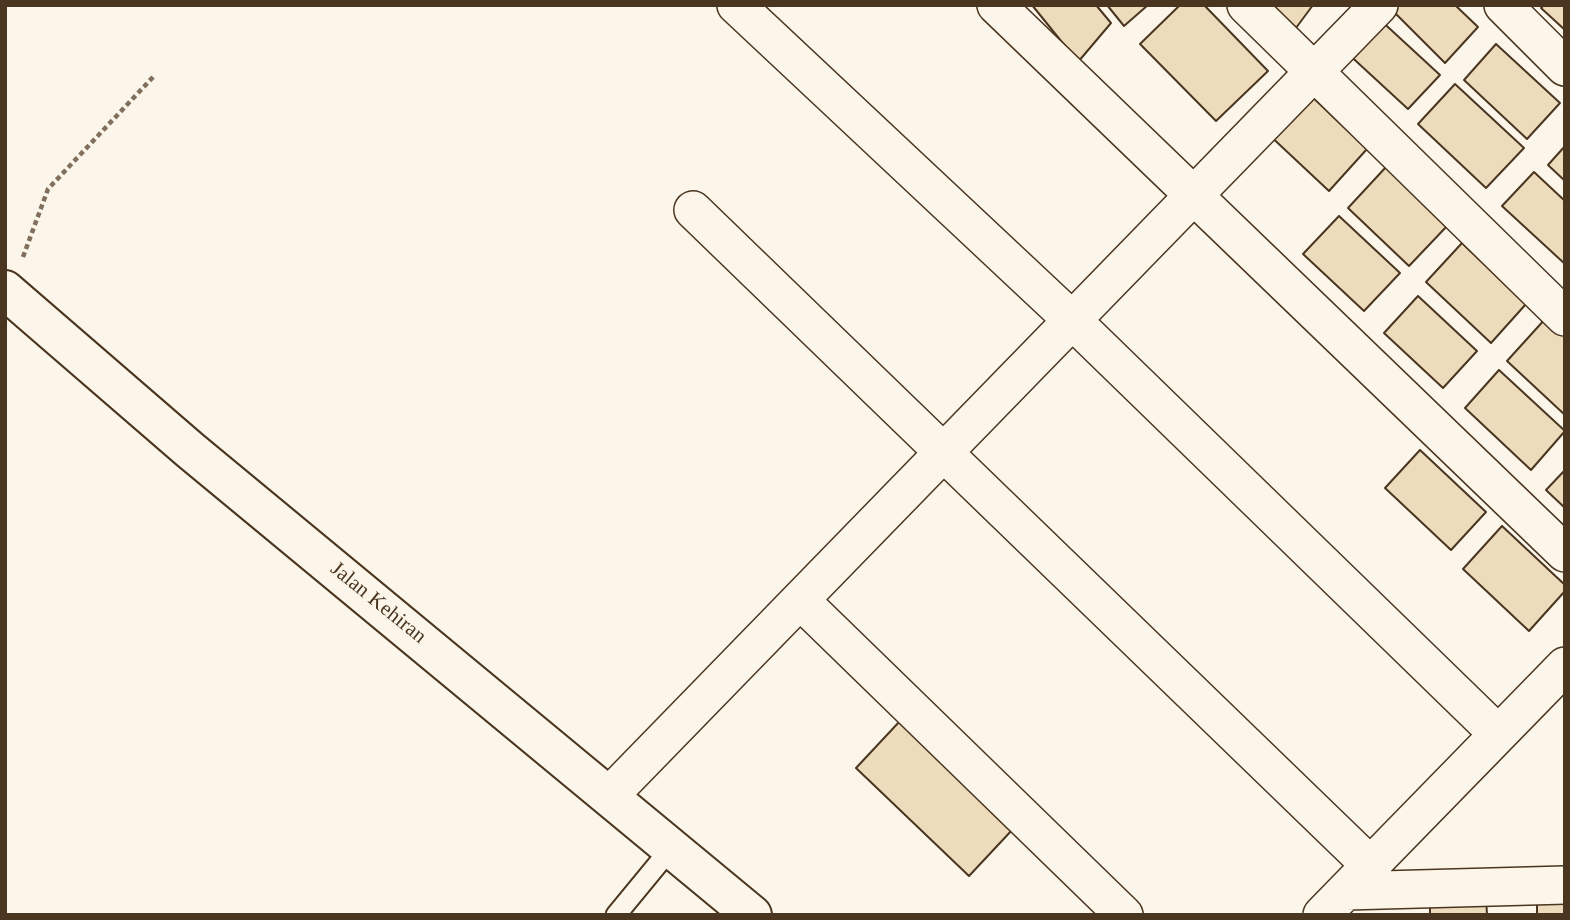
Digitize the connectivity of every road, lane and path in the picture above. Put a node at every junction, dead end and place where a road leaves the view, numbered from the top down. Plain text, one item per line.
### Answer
1 (736, 5) edge
2 (996, 5) edge
3 (1246, 5) edge
4 (1379, 5) edge
5 (1503, 5) edge
6 (1565, 67) edge
7 (1314, 70) junction
8 (154, 76) dead end
9 (1193, 195) junction
10 (693, 210) dead end
11 (6, 293) edge
12 (1565, 317) edge
13 (1072, 320) junction
14 (943, 453) junction
15 (1565, 553) edge
16 (800, 600) junction
17 (1565, 666) edge
18 (1565, 704) edge
19 (1527, 705) junction
20 (1498, 734) junction
21 (610, 796) junction
22 (672, 848) junction
23 (1371, 866) junction
24 (1565, 885) edge
25 (1515, 900) edge
26 (1332, 907) edge
27 (616, 915) edge
28 (752, 915) edge
29 (1124, 915) edge

1 - 13 street
2 - 9 street
3 - 7 street
4 - 7 street
5 - 6 street
7 - 9 street
7 - 12 street
8 - 11 path
9 - 13 street
9 - 15 street
10 - 14 street
11 - 21 street, Jalan Kehiran
13 - 14 street
13 - 20 street
14 - 16 street
14 - 23 street
16 - 21 street
16 - 29 street
17 - 19 street
18 - 19 street
19 - 20 street
20 - 23 street
21 - 22 street, Jalan Kehiran
22 - 27 lane
22 - 28 street, Jalan Kehiran
23 - 26 street
24 - 25 street
25 - 26 street

